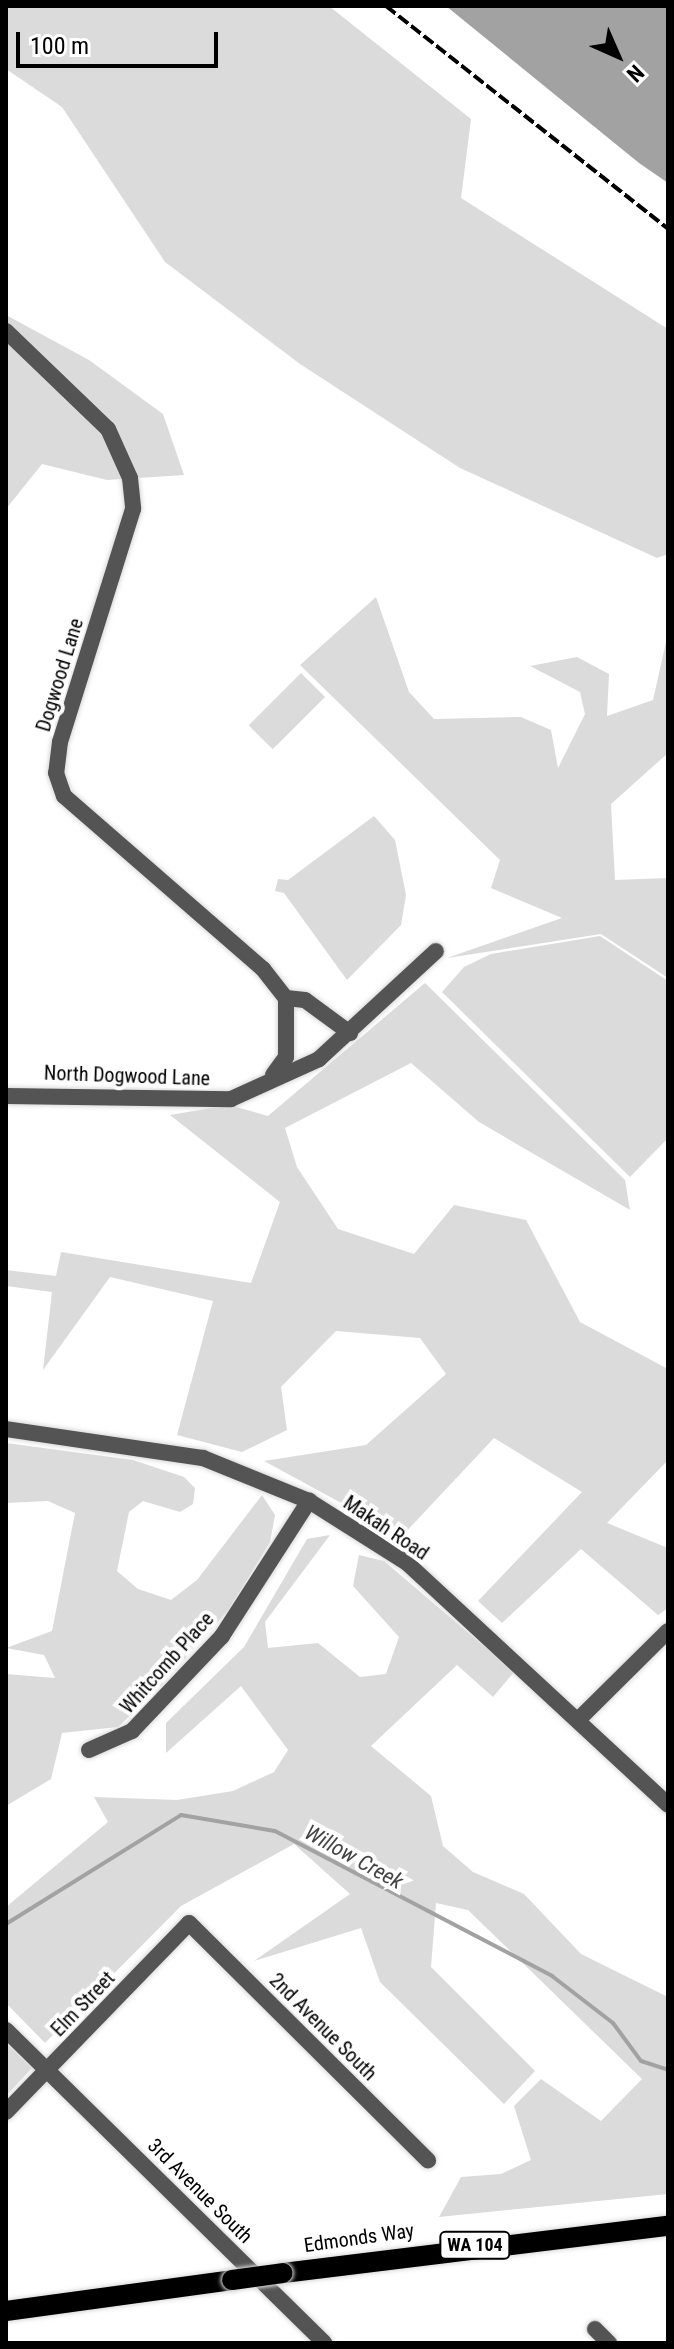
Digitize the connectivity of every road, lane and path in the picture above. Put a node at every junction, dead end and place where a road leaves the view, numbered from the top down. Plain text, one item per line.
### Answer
1 (6, 331) edge
2 (436, 951) dead end
3 (286, 998) junction
4 (350, 1033) junction
5 (273, 1075) junction
6 (6, 1096) edge
7 (6, 1429) edge
8 (309, 1501) junction
9 (668, 1631) edge
10 (581, 1717) junction
11 (89, 1750) dead end
12 (668, 1805) edge
13 (189, 1923) joint
14 (6, 2030) edge
15 (49, 2068) junction
16 (6, 2112) edge
17 (428, 2160) dead end
18 (668, 2226) edge
19 (105, 2295) junction
20 (6, 2298) edge
21 (6, 2311) edge
22 (595, 2329) dead end
23 (324, 2343) edge
24 (609, 2343) edge

1 - 3 street, Dogwood Lane
2 - 4 street, North Dogwood Lane
3 - 4 street
3 - 5 street
4 - 5 street, North Dogwood Lane
5 - 6 street, North Dogwood Lane
7 - 8 street, Makah Road
8 - 10 street, Makah Road
8 - 11 street, Whitcomb Place
9 - 10 street
10 - 12 street, Makah Road
13 - 15 street, Elm Street
13 - 17 street, 2nd Avenue South
14 - 15 street, 3rd Avenue South
15 - 16 street, Elm Street
15 - 23 street, 3rd Avenue South
18 - 19 main road, Edmonds Way / WA 104, bridge
19 - 20 main road, Edmonds Way / WA 104
19 - 21 main road, Edmonds Way / WA 104
22 - 24 street

